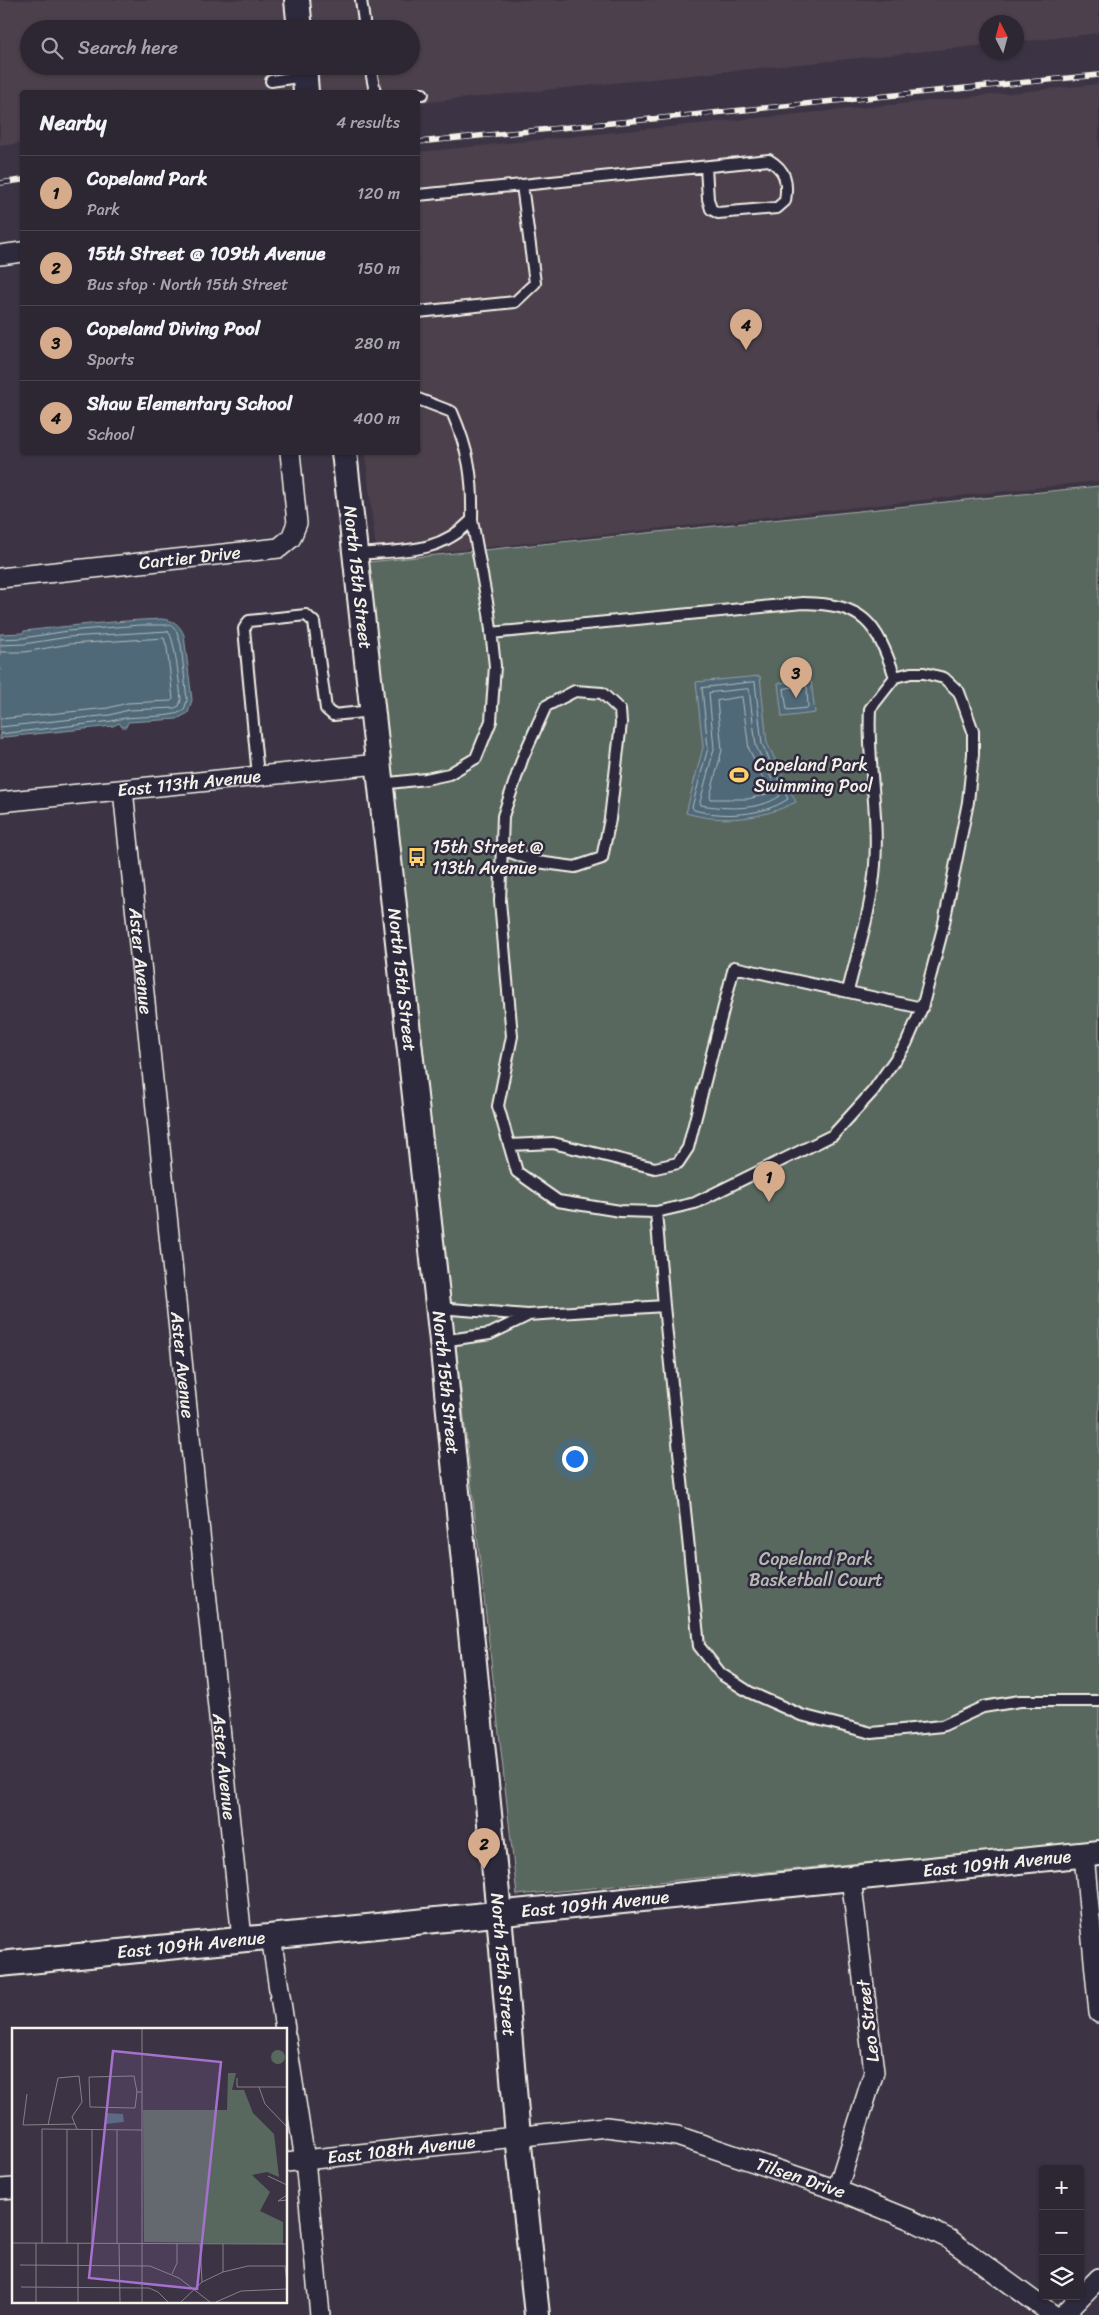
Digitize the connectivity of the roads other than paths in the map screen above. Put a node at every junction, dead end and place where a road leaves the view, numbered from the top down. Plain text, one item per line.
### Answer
1 (297, 0) edge
2 (362, 0) edge
3 (299, 20) edge
4 (364, 20) edge
5 (309, 75) edge
6 (372, 75) edge
7 (271, 81) dead end
8 (375, 90) edge
9 (706, 166) junction
10 (522, 185) junction
11 (420, 195) edge
12 (20, 252) edge
13 (0, 255) edge
14 (420, 312) edge
15 (420, 400) edge
16 (290, 455) edge
17 (344, 455) edge
18 (472, 520) junction
19 (356, 554) junction
20 (0, 578) edge
21 (491, 633) junction
22 (895, 677) junction
23 (372, 711) junction
24 (379, 774) junction
25 (258, 776) junction
26 (123, 790) junction
27 (0, 802) edge
28 (502, 849) junction
29 (848, 991) junction
30 (922, 1008) junction
31 (509, 1145) junction
32 (656, 1212) junction
33 (664, 1306) junction
34 (438, 1308) junction
35 (528, 1316) junction
36 (442, 1341) junction
37 (1099, 1702) edge
38 (1091, 1854) edge
39 (852, 1877) junction
40 (499, 1914) junction
41 (271, 1936) junction
42 (242, 1939) junction
43 (0, 1964) edge
44 (1099, 2013) edge
45 (285, 2028) edge
46 (288, 2051) edge
47 (518, 2136) junction
48 (305, 2160) junction
49 (288, 2162) edge
50 (837, 2190) junction
51 (1099, 2278) edge
52 (320, 2315) edge
53 (537, 2315) edge
54 (1053, 2315) edge
55 (1063, 2315) edge

1 - 3 street
2 - 4 lane
5 - 7 lane
6 - 8 lane
9 - 9 lane
9 - 10 lane
10 - 11 lane
10 - 14 lane
12 - 13 street
15 - 18 lane
16 - 20 street, Cartier Drive
17 - 19 street, North 15th Street
18 - 19 lane
18 - 21 lane
19 - 23 street, North 15th Street
21 - 22 lane
21 - 24 lane
22 - 29 lane
22 - 30 lane
23 - 24 street, North 15th Street
23 - 25 lane
24 - 25 street, East 113th Avenue
24 - 34 street, North 15th Street
25 - 26 street, East 113th Avenue
26 - 27 street, East 113th Avenue
26 - 42 street, Aster Avenue
28 - 28 lane
28 - 31 lane
29 - 30 lane
29 - 31 lane
30 - 32 lane
31 - 32 lane
32 - 33 lane
33 - 35 lane
33 - 37 lane
34 - 35 lane
34 - 36 street, North 15th Street
35 - 36 lane
36 - 40 street, North 15th Street
38 - 39 street, East 109th Avenue
38 - 44 street
39 - 40 street, East 109th Avenue
39 - 50 street, Leo Street
40 - 41 street, East 109th Avenue
40 - 47 street, North 15th Street
41 - 42 street, East 109th Avenue
41 - 45 street
42 - 43 street, East 109th Avenue
46 - 48 street
47 - 48 street, East 108th Avenue
47 - 50 street, Tilsen Drive
47 - 53 street, North 15th Street
48 - 49 street, East 108th Avenue
48 - 52 street
50 - 54 street, Tilsen Drive
51 - 55 street

